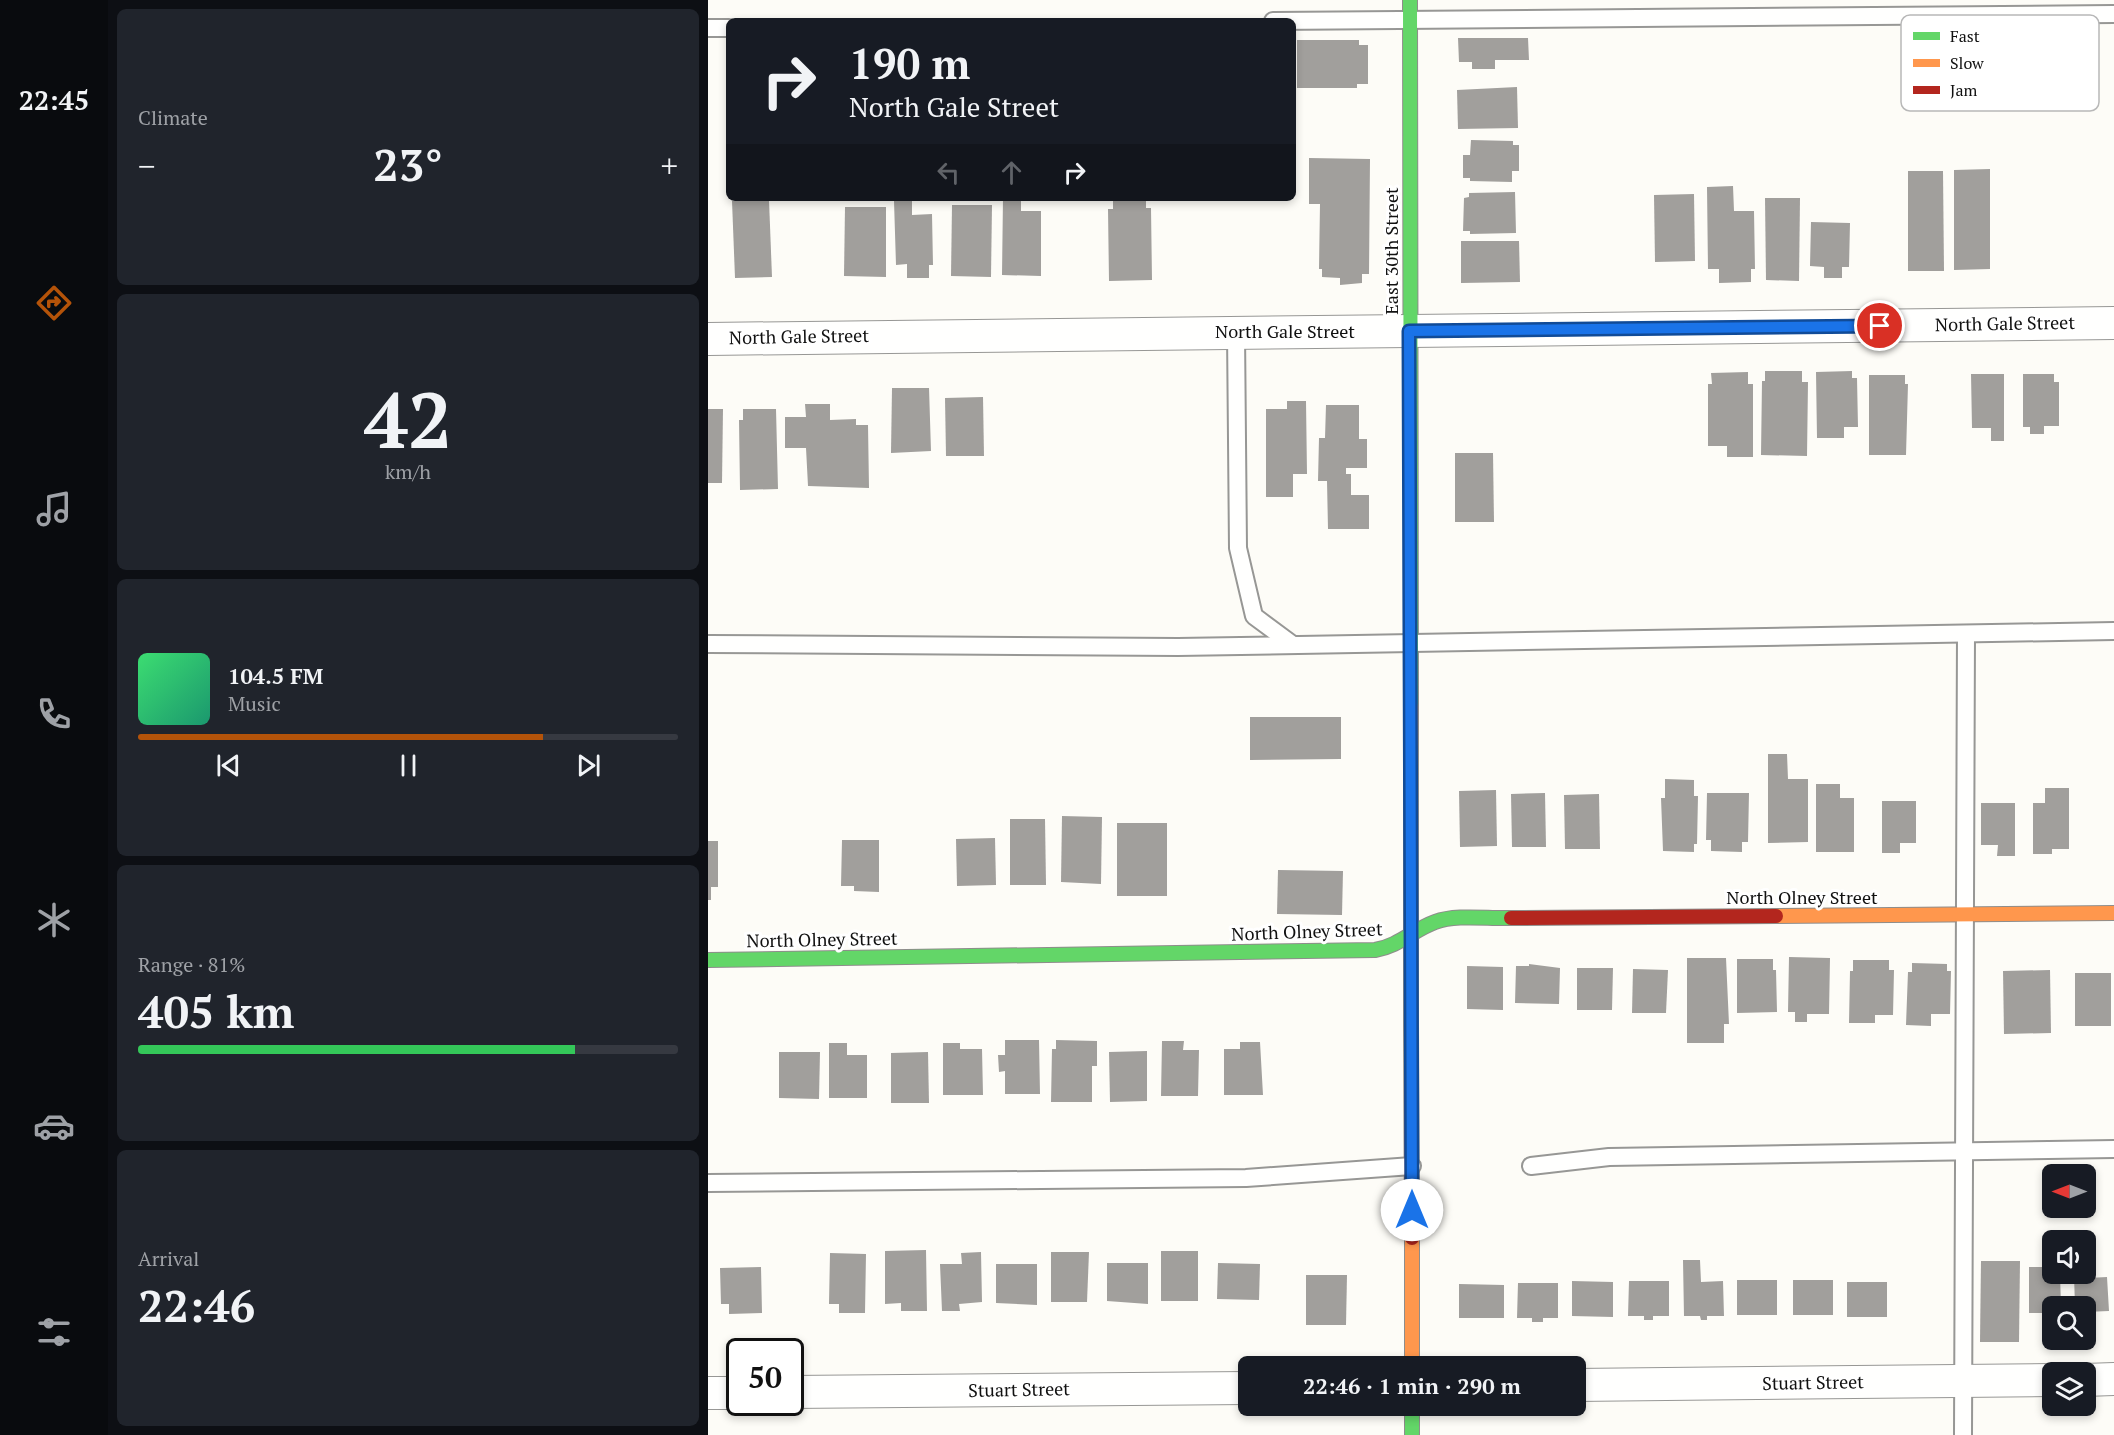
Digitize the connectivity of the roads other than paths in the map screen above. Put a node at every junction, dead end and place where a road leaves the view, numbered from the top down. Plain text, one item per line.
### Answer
1 (1410, 0) edge
2 (2114, 14) edge
3 (1973, 15) edge
4 (1901, 16) edge
5 (1410, 19) junction
6 (1296, 21) edge
7 (708, 28) edge
8 (726, 28) edge
9 (2114, 323) edge
10 (1409, 331) junction
11 (1236, 332) junction
12 (708, 339) edge
13 (2114, 631) edge
14 (1966, 634) junction
15 (1411, 642) junction
16 (708, 644) edge
17 (1293, 645) junction
18 (2114, 913) edge
19 (1965, 914) junction
20 (1412, 934) junction
21 (708, 960) edge
22 (1964, 1149) junction
23 (2114, 1149) edge
24 (1412, 1166) junction
25 (1531, 1166) dead end
26 (708, 1183) edge
27 (1412, 1356) edge
28 (2114, 1379) edge
29 (2042, 1380) edge
30 (2096, 1380) edge
31 (1962, 1381) junction
32 (1586, 1385) edge
33 (1238, 1389) edge
34 (804, 1392) edge
35 (708, 1393) edge
36 (726, 1393) edge
37 (1412, 1416) edge
38 (1412, 1435) edge
39 (1963, 1435) edge

1 - 5 street, East 30th Street
2 - 3 lane
4 - 5 lane
5 - 6 lane
5 - 10 street, East 30th Street
7 - 8 lane
9 - 10 street, North Gale Street
10 - 11 street, North Gale Street
10 - 15 street, East 30th Street
11 - 12 street, North Gale Street
11 - 17 lane
13 - 14 lane
14 - 15 lane
14 - 19 lane
15 - 17 lane
15 - 20 street, East 30th Street
16 - 17 lane
18 - 19 street, North Olney Street
19 - 20 street, North Olney Street
19 - 22 lane
20 - 21 street, North Olney Street
20 - 24 street, East 30th Street
22 - 23 lane
22 - 25 lane
22 - 31 lane
24 - 26 lane
24 - 27 street, East 30th Street
28 - 30 street
29 - 31 street, Stuart Street
31 - 32 street, Stuart Street
31 - 39 lane
33 - 34 street, Stuart Street
35 - 36 street
37 - 38 street

